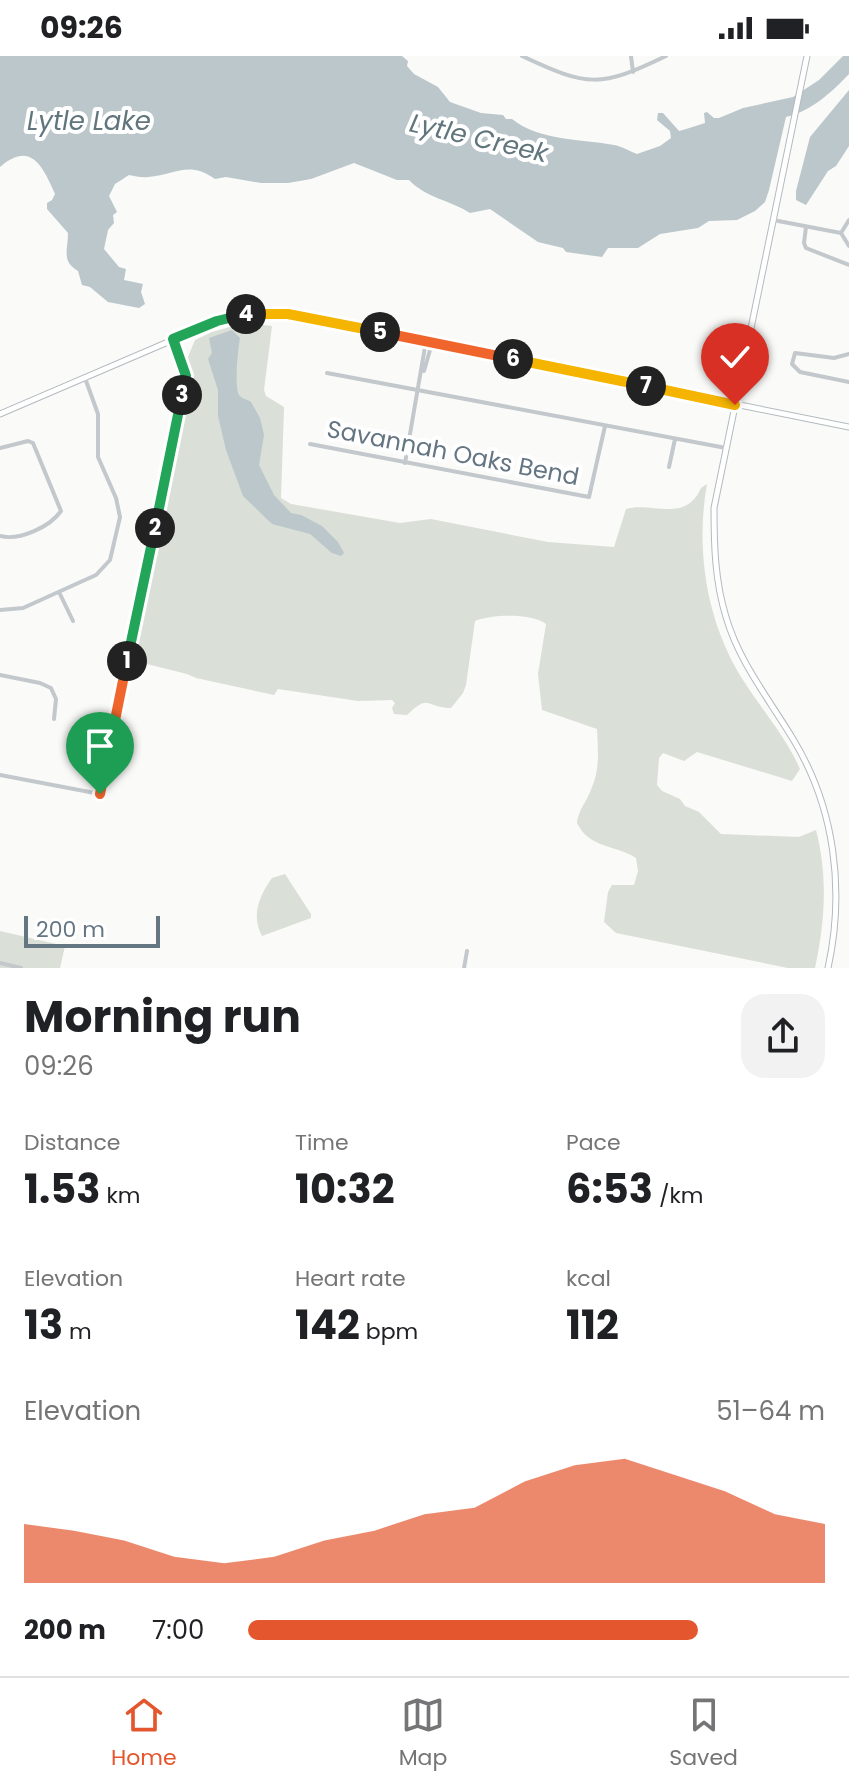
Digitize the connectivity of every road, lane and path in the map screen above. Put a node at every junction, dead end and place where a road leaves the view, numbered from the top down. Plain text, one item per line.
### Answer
1 (522, 56) edge
2 (631, 56) edge
3 (666, 56) edge
4 (807, 56) edge
5 (633, 72) junction
6 (773, 220) junction
7 (849, 220) edge
8 (806, 227) junction
9 (841, 233) junction
10 (849, 246) edge
11 (849, 265) edge
12 (173, 339) junction
13 (429, 342) junction
14 (849, 354) edge
15 (327, 373) dead end
16 (84, 376) junction
17 (849, 382) edge
18 (419, 391) junction
19 (735, 405) junction
20 (0, 414) edge
21 (605, 426) junction
22 (849, 427) edge
23 (675, 439) junction
24 (310, 444) dead end
25 (0, 448) edge
26 (726, 448) junction
27 (405, 463) junction
28 (669, 467) dead end
29 (0, 536) edge
30 (59, 592) junction
31 (0, 610) edge
32 (73, 621) dead end
33 (0, 675) edge
34 (54, 719) dead end
35 (0, 775) edge
36 (467, 951) dead end
37 (0, 963) edge
38 (21, 968) edge
39 (464, 968) edge
40 (828, 968) edge

1 - 5 street
2 - 5 street
3 - 5 street
4 - 6 main road
6 - 8 street
6 - 19 main road
7 - 9 street
8 - 9 street
8 - 11 street
9 - 10 street
12 - 13 main road
12 - 16 main road
12 - 35 street
13 - 18 street
13 - 19 main road
14 - 17 street
15 - 18 street
16 - 20 main road
16 - 30 street
18 - 21 street
18 - 27 street
19 - 22 main road
19 - 26 main road
21 - 23 street
21 - 27 street, Savannah Oaks Bend
23 - 26 street
23 - 28 street
24 - 27 street, Savannah Oaks Bend
25 - 29 street
26 - 40 main road
30 - 31 street
30 - 32 street
33 - 34 street
36 - 39 street
37 - 38 street

